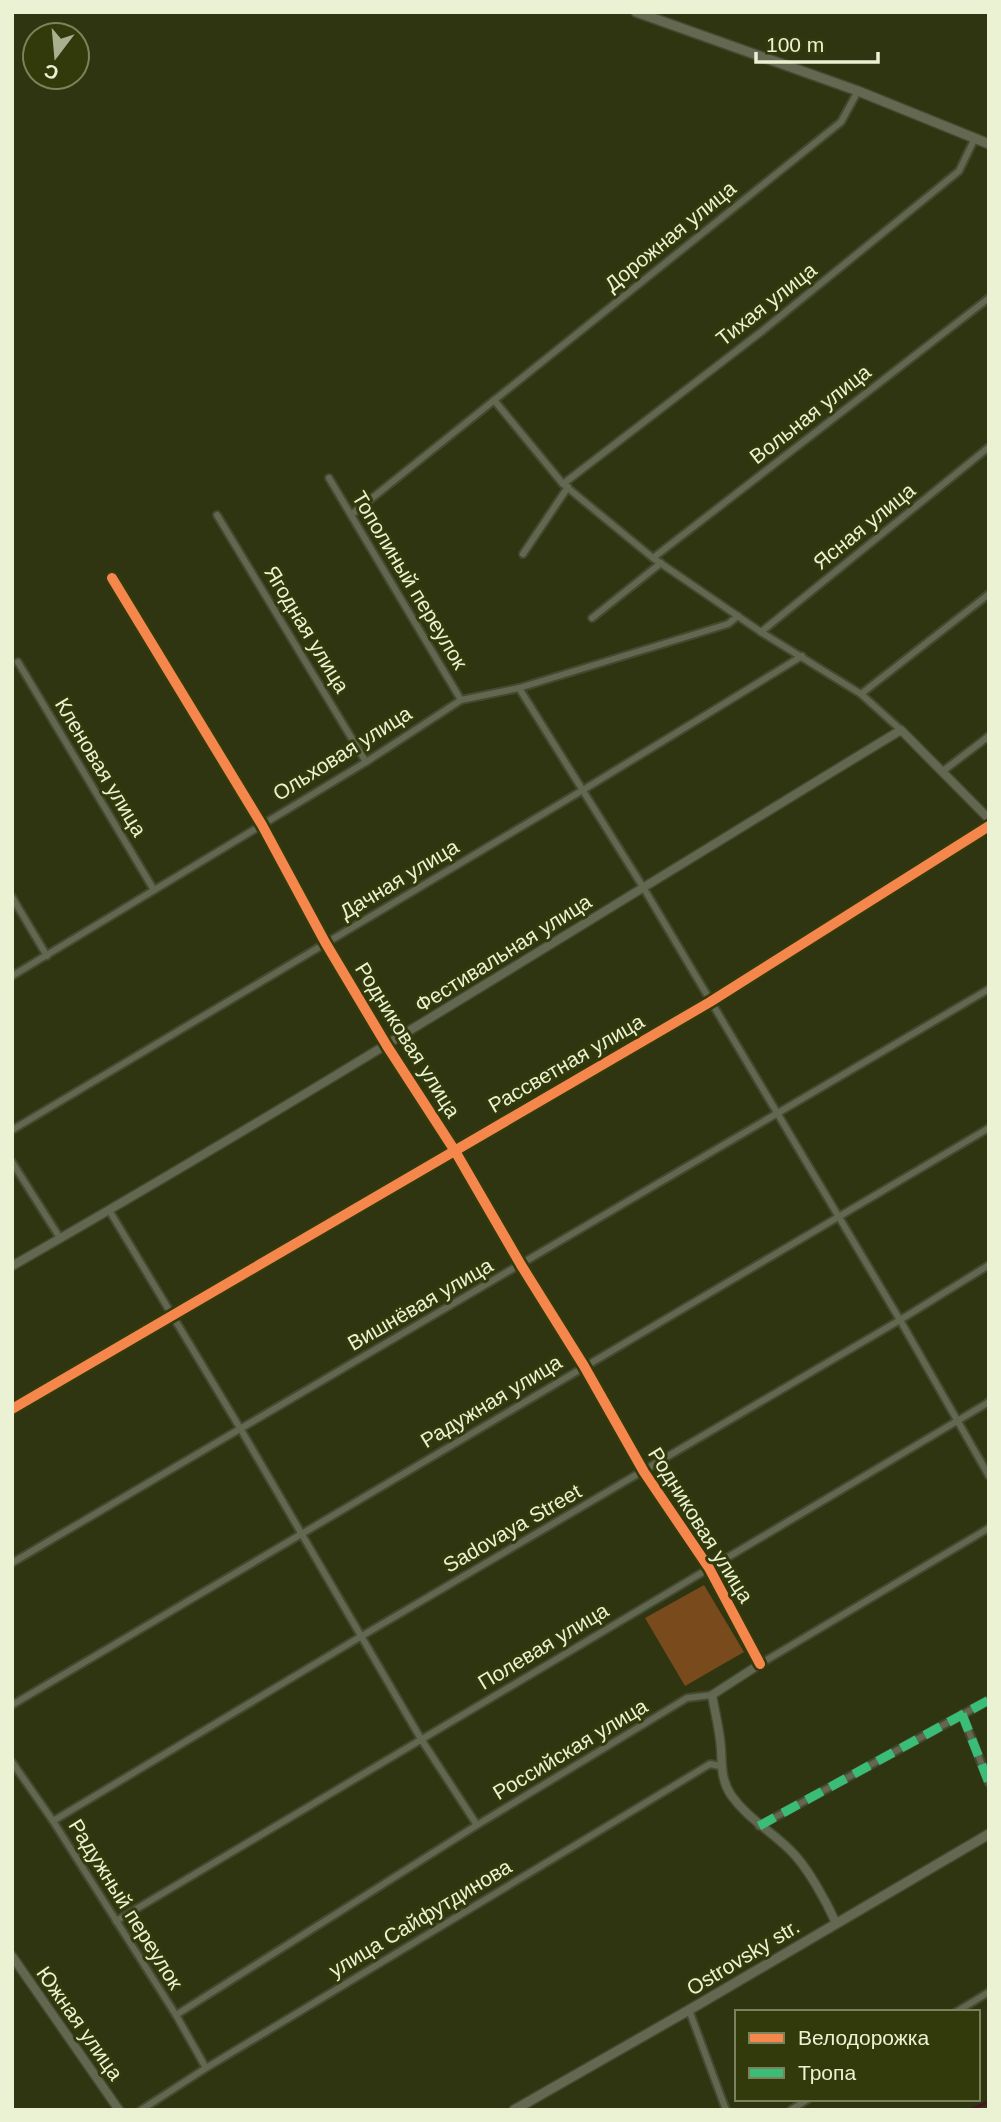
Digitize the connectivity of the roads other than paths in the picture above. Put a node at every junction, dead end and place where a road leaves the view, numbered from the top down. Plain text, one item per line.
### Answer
1 (636, 12) edge
2 (858, 91) junction
3 (975, 138) junction
4 (989, 144) edge
5 (989, 298) edge
6 (494, 400) junction
7 (989, 447) edge
8 (329, 478) dead end
9 (566, 486) junction
10 (217, 515) dead end
11 (351, 515) junction
12 (523, 554) dead end
13 (653, 558) junction
14 (661, 564) junction
15 (112, 578) dead end
16 (989, 594) edge
17 (738, 616) junction
18 (592, 618) dead end
19 (761, 632) junction
20 (802, 656) junction
21 (18, 662) dead end
22 (519, 688) junction
23 (861, 694) junction
24 (461, 700) junction
25 (901, 730) junction
26 (989, 736) edge
27 (366, 762) junction
28 (943, 771) junction
29 (583, 790) junction
30 (989, 819) edge
31 (262, 825) junction
32 (989, 826) edge
33 (643, 887) junction
34 (154, 890) junction
35 (12, 897) edge
36 (325, 942) junction
37 (47, 956) junction
38 (12, 976) edge
39 (989, 989) edge
40 (710, 1002) junction
41 (387, 1046) junction
42 (778, 1115) junction
43 (989, 1128) edge
44 (12, 1130) edge
45 (455, 1151) junction
46 (12, 1162) edge
47 (109, 1210) junction
48 (838, 1217) junction
49 (60, 1238) junction
50 (521, 1265) junction
51 (989, 1265) edge
52 (12, 1266) edge
53 (173, 1315) junction
54 (900, 1320) junction
55 (584, 1366) junction
56 (989, 1402) edge
57 (12, 1409) edge
58 (957, 1420) junction
59 (240, 1428) junction
60 (644, 1472) junction
61 (989, 1476) edge
62 (989, 1528) edge
63 (302, 1535) junction
64 (12, 1563) edge
65 (709, 1568) junction
66 (360, 1637) junction
67 (760, 1664) junction
68 (712, 1695) junction
69 (989, 1700) edge
70 (12, 1705) edge
71 (962, 1714) junction
72 (421, 1739) junction
73 (12, 1762) edge
74 (720, 1766) junction
75 (989, 1783) edge
76 (53, 1821) junction
77 (477, 1825) junction
78 (759, 1826) junction
79 (989, 1834) edge
80 (116, 1921) junction
81 (836, 1923) junction
82 (12, 1956) edge
83 (989, 1992) edge
84 (689, 2010) junction
85 (959, 2010) edge
86 (176, 2015) junction
87 (206, 2068) junction
88 (119, 2110) edge
89 (141, 2110) edge
90 (514, 2110) edge
91 (726, 2110) edge

1 - 2 main road
2 - 3 main road
2 - 6 street, Дорожная улица
3 - 4 main road
3 - 9 street, Тихая улица
5 - 13 street, Вольная улица
6 - 9 street
6 - 11 street, Дорожная улица
7 - 19 street, Ясная улица
8 - 11 street, Тополиный переулок
9 - 12 street, Тихая улица
9 - 13 street
10 - 27 street, Ягодная улица
11 - 24 street, Тополиный переулок
13 - 14 street
14 - 17 street
14 - 18 street
15 - 31 street, Родниковая улица
16 - 23 street
17 - 19 street
17 - 22 street, Ольховая улица
19 - 20 street
20 - 23 street
20 - 29 street, Дачная улица
21 - 34 street, Кленовая улица
22 - 24 street, Ольховая улица
22 - 29 street
23 - 25 street
24 - 27 street, Ольховая улица
25 - 28 street
25 - 33 street, Фестивальная улица
26 - 28 street
27 - 31 street, Ольховая улица
28 - 30 street
29 - 33 street
29 - 36 street, Дачная улица
31 - 34 street, Ольховая улица
31 - 36 street, Родниковая улица
32 - 40 street, Рассветная улица
33 - 40 street
33 - 41 street, Фестивальная улица
34 - 37 street, Ольховая улица
35 - 37 street
36 - 41 street, Родниковая улица
36 - 44 street, Дачная улица
37 - 38 street, Ольховая улица
39 - 42 street, Вишнёвая улица
40 - 42 street
40 - 45 street, Рассветная улица
41 - 45 street, Родниковая улица
41 - 47 street, Фестивальная улица
42 - 48 street
42 - 50 street, Вишнёвая улица
43 - 48 street, Радужная улица
45 - 50 street, Родниковая улица
45 - 53 street, Рассветная улица
46 - 49 street
47 - 49 street, Фестивальная улица
47 - 53 street
48 - 54 street
48 - 55 street, Радужная улица
49 - 52 street, Фестивальная улица
50 - 55 street, Родниковая улица
50 - 59 street, Вишнёвая улица
51 - 54 street, Sadovaya Street
53 - 57 street, Рассветная улица
53 - 59 street
54 - 58 street
54 - 60 street, Sadovaya Street
55 - 60 street, Родниковая улица
55 - 63 street, Радужная улица
56 - 58 street, Полевая улица
58 - 61 street
58 - 65 street, Полевая улица
59 - 63 street
59 - 64 street, Вишнёвая улица
60 - 65 street, Родниковая улица
60 - 66 street, Sadovaya Street
62 - 67 street, Российская улица
63 - 66 street
63 - 70 street, Радужная улица
65 - 67 street, Родниковая улица
65 - 72 street, Полевая улица
66 - 72 street
66 - 76 street, Sadovaya Street
67 - 68 street, Российская улица
68 - 74 street
68 - 77 street, Российская улица
69 - 71 street
71 - 75 street
71 - 78 street
72 - 77 street
72 - 80 street, Полевая улица
73 - 76 street, Радужный переулок
74 - 78 street
74 - 87 street, улица Сайфутдинова
76 - 80 street, Радужный переулок
77 - 86 street, Российская улица
78 - 81 street
79 - 81 main road, Ostrovsky str.
80 - 86 street, Радужный переулок
81 - 84 main road, Ostrovsky str.
82 - 88 street, Южная улица
83 - 85 street
84 - 90 main road, Ostrovsky str.
84 - 91 street
86 - 87 street, Радужный переулок
87 - 89 street, улица Сайфутдинова

